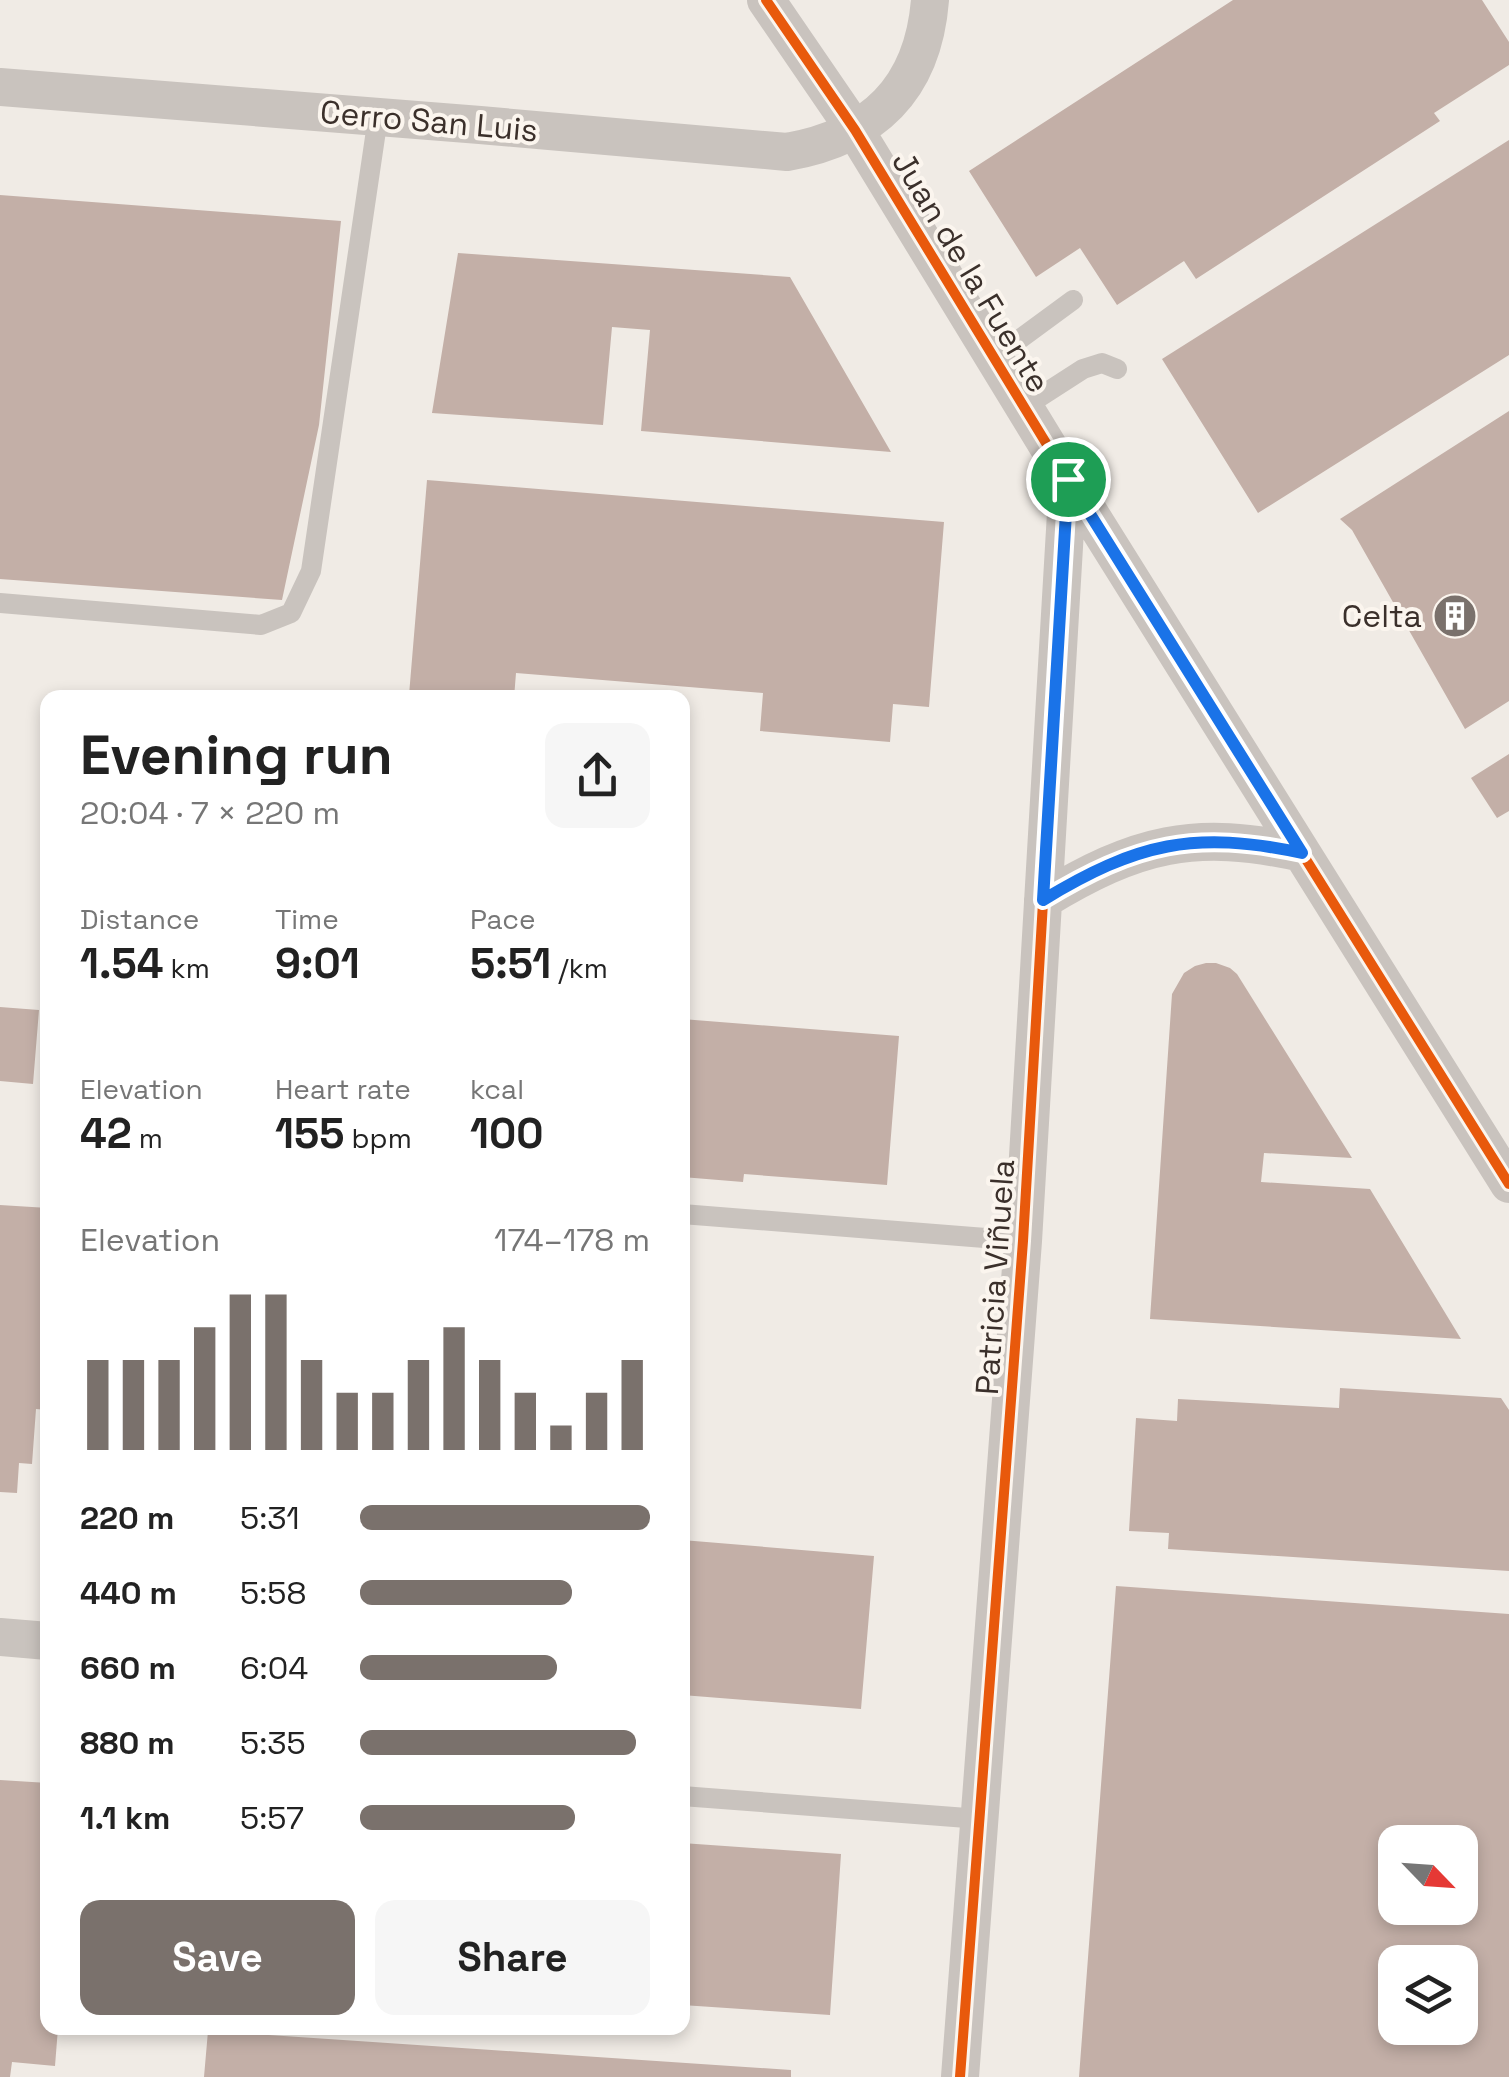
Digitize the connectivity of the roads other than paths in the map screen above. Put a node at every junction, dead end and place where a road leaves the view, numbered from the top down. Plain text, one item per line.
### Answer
1 (766, 0) edge
2 (930, 0) edge
3 (0, 86) edge
4 (378, 117) junction
5 (855, 130) junction
6 (1072, 300) dead end
7 (994, 358) junction
8 (1116, 369) dead end
9 (1024, 407) junction
10 (1068, 479) junction
11 (0, 603) edge
12 (1302, 853) junction
13 (1043, 900) junction
14 (1509, 1184) edge
15 (690, 1215) edge
16 (1023, 1240) junction
17 (0, 1638) edge
18 (40, 1640) edge
19 (690, 1797) edge
20 (980, 1819) junction
21 (960, 2077) edge

1 - 5 street, Juan de la Fuente
2 - 5 street
3 - 4 street, Cerro San Luis
4 - 5 street, Cerro San Luis
4 - 11 lane
5 - 7 street, Juan de la Fuente
6 - 7 lane
7 - 9 street, Juan de la Fuente
8 - 9 lane
9 - 10 street, Juan de la Fuente
10 - 12 street, Juan de la Fuente
10 - 13 street, Patricia Viñuela
12 - 13 street
12 - 14 street, Juan de la Fuente
13 - 16 street, Patricia Viñuela
15 - 16 lane
16 - 20 street, Patricia Viñuela
17 - 18 street
19 - 20 lane
20 - 21 street, Patricia Viñuela

